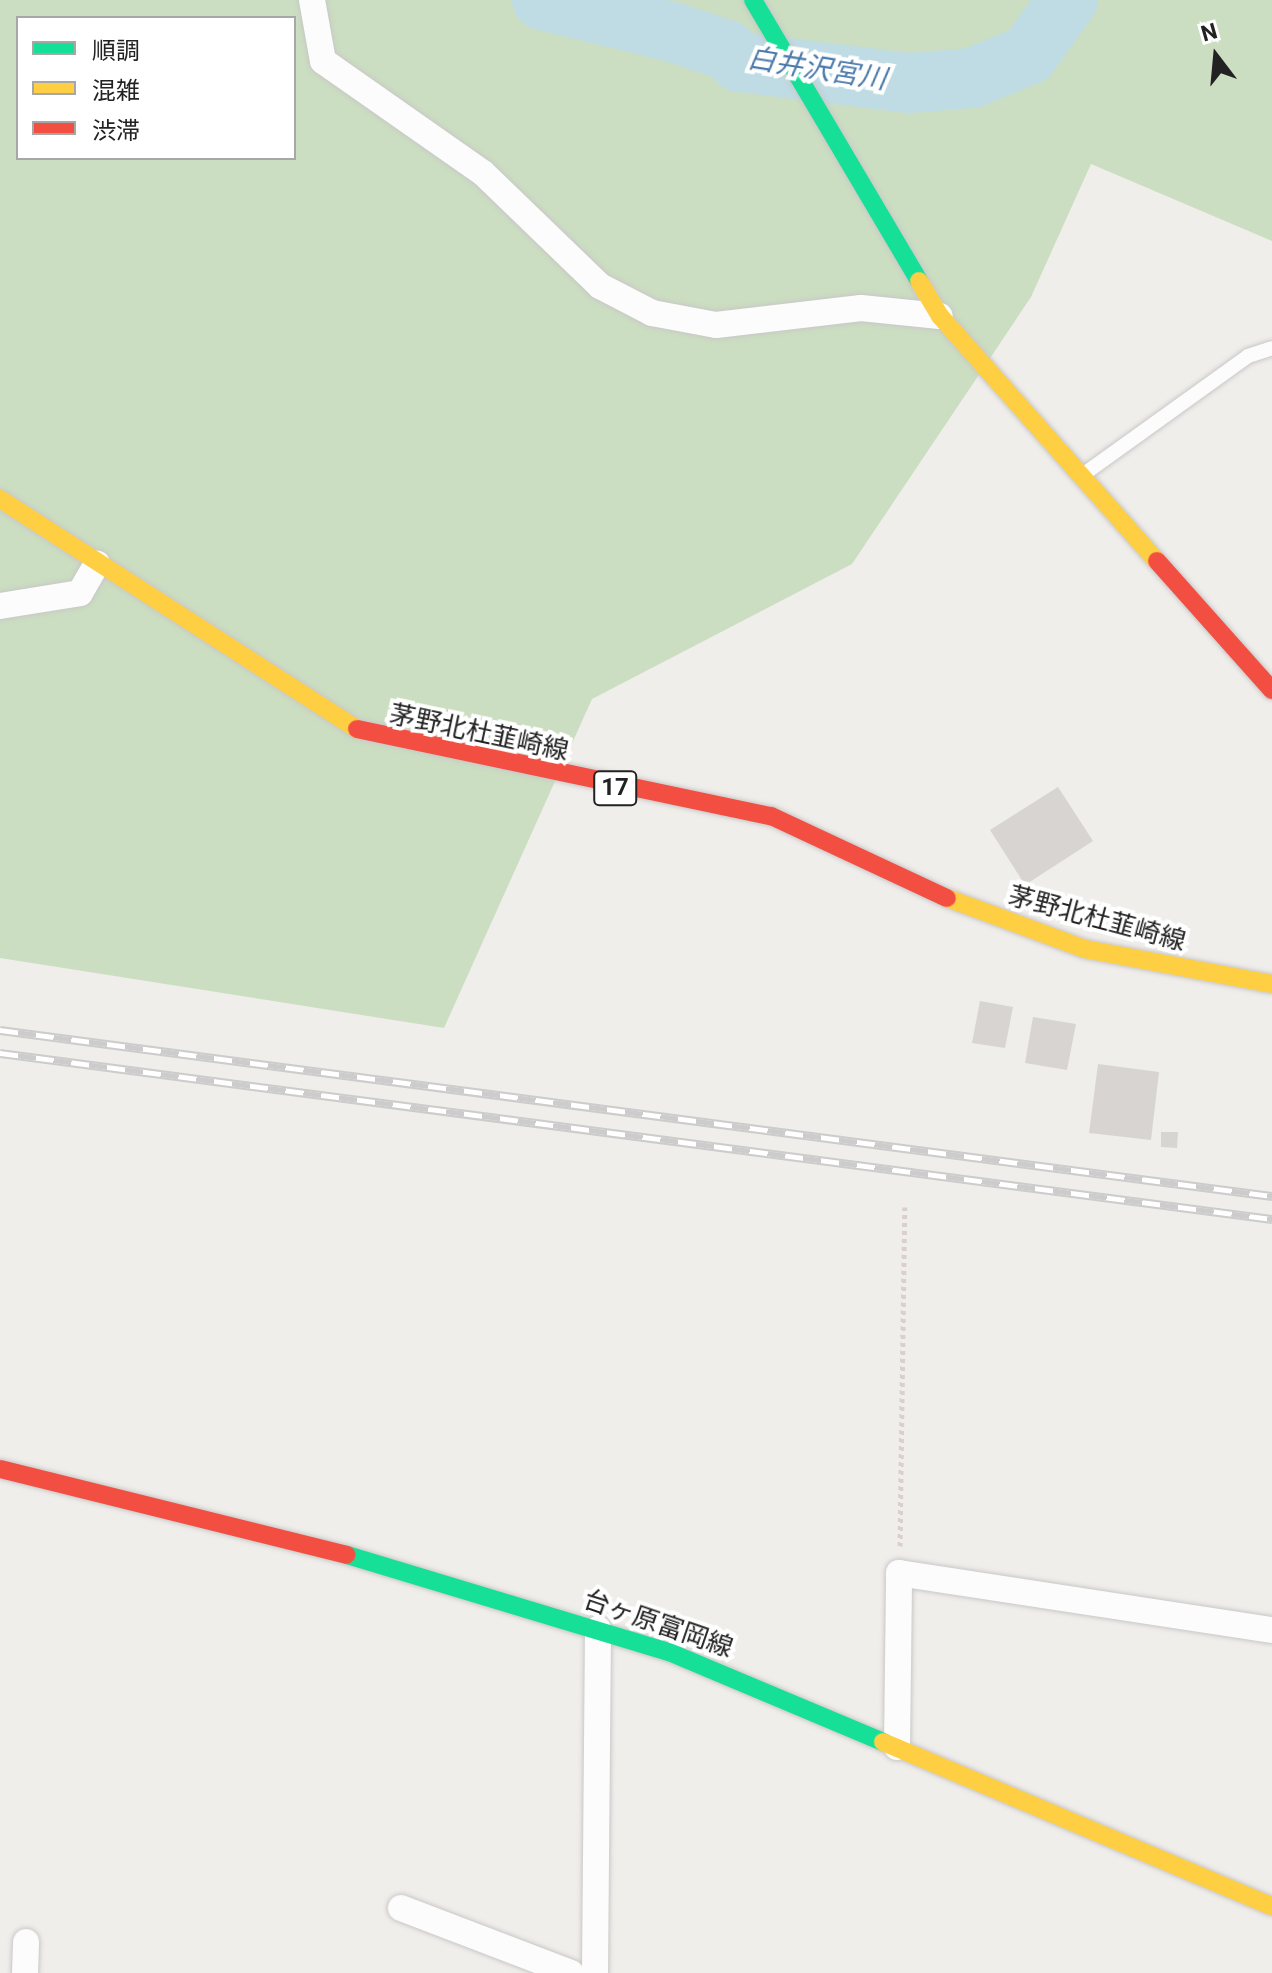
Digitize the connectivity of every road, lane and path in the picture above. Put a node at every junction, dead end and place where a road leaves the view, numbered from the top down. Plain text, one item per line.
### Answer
1 (312, 0) edge
2 (753, 0) edge
3 (940, 316) junction
4 (1272, 348) edge
5 (1083, 474) junction
6 (0, 499) edge
7 (97, 563) junction
8 (0, 606) edge
9 (1272, 690) edge
10 (1272, 984) edge
11 (905, 1207) dead end
12 (0, 1469) edge
13 (899, 1573) junction
14 (598, 1629) junction
15 (1272, 1630) edge
16 (897, 1747) junction
17 (1272, 1906) edge
18 (401, 1908) dead end
19 (26, 1942) dead end
20 (25, 1973) edge
21 (571, 1973) edge
22 (595, 1973) edge

1 - 3 street
2 - 3 main road
3 - 5 main road
4 - 5 lane
5 - 9 main road
6 - 7 main road, 茅野北杜韮崎線 / 17
7 - 8 street
7 - 10 main road, 茅野北杜韮崎線 / 17
11 - 13 path
12 - 14 main road, 台ヶ原富岡線
13 - 15 street
13 - 16 street
14 - 16 main road, 台ヶ原富岡線
14 - 22 street
16 - 17 main road, 台ヶ原富岡線
18 - 21 street
19 - 20 street

